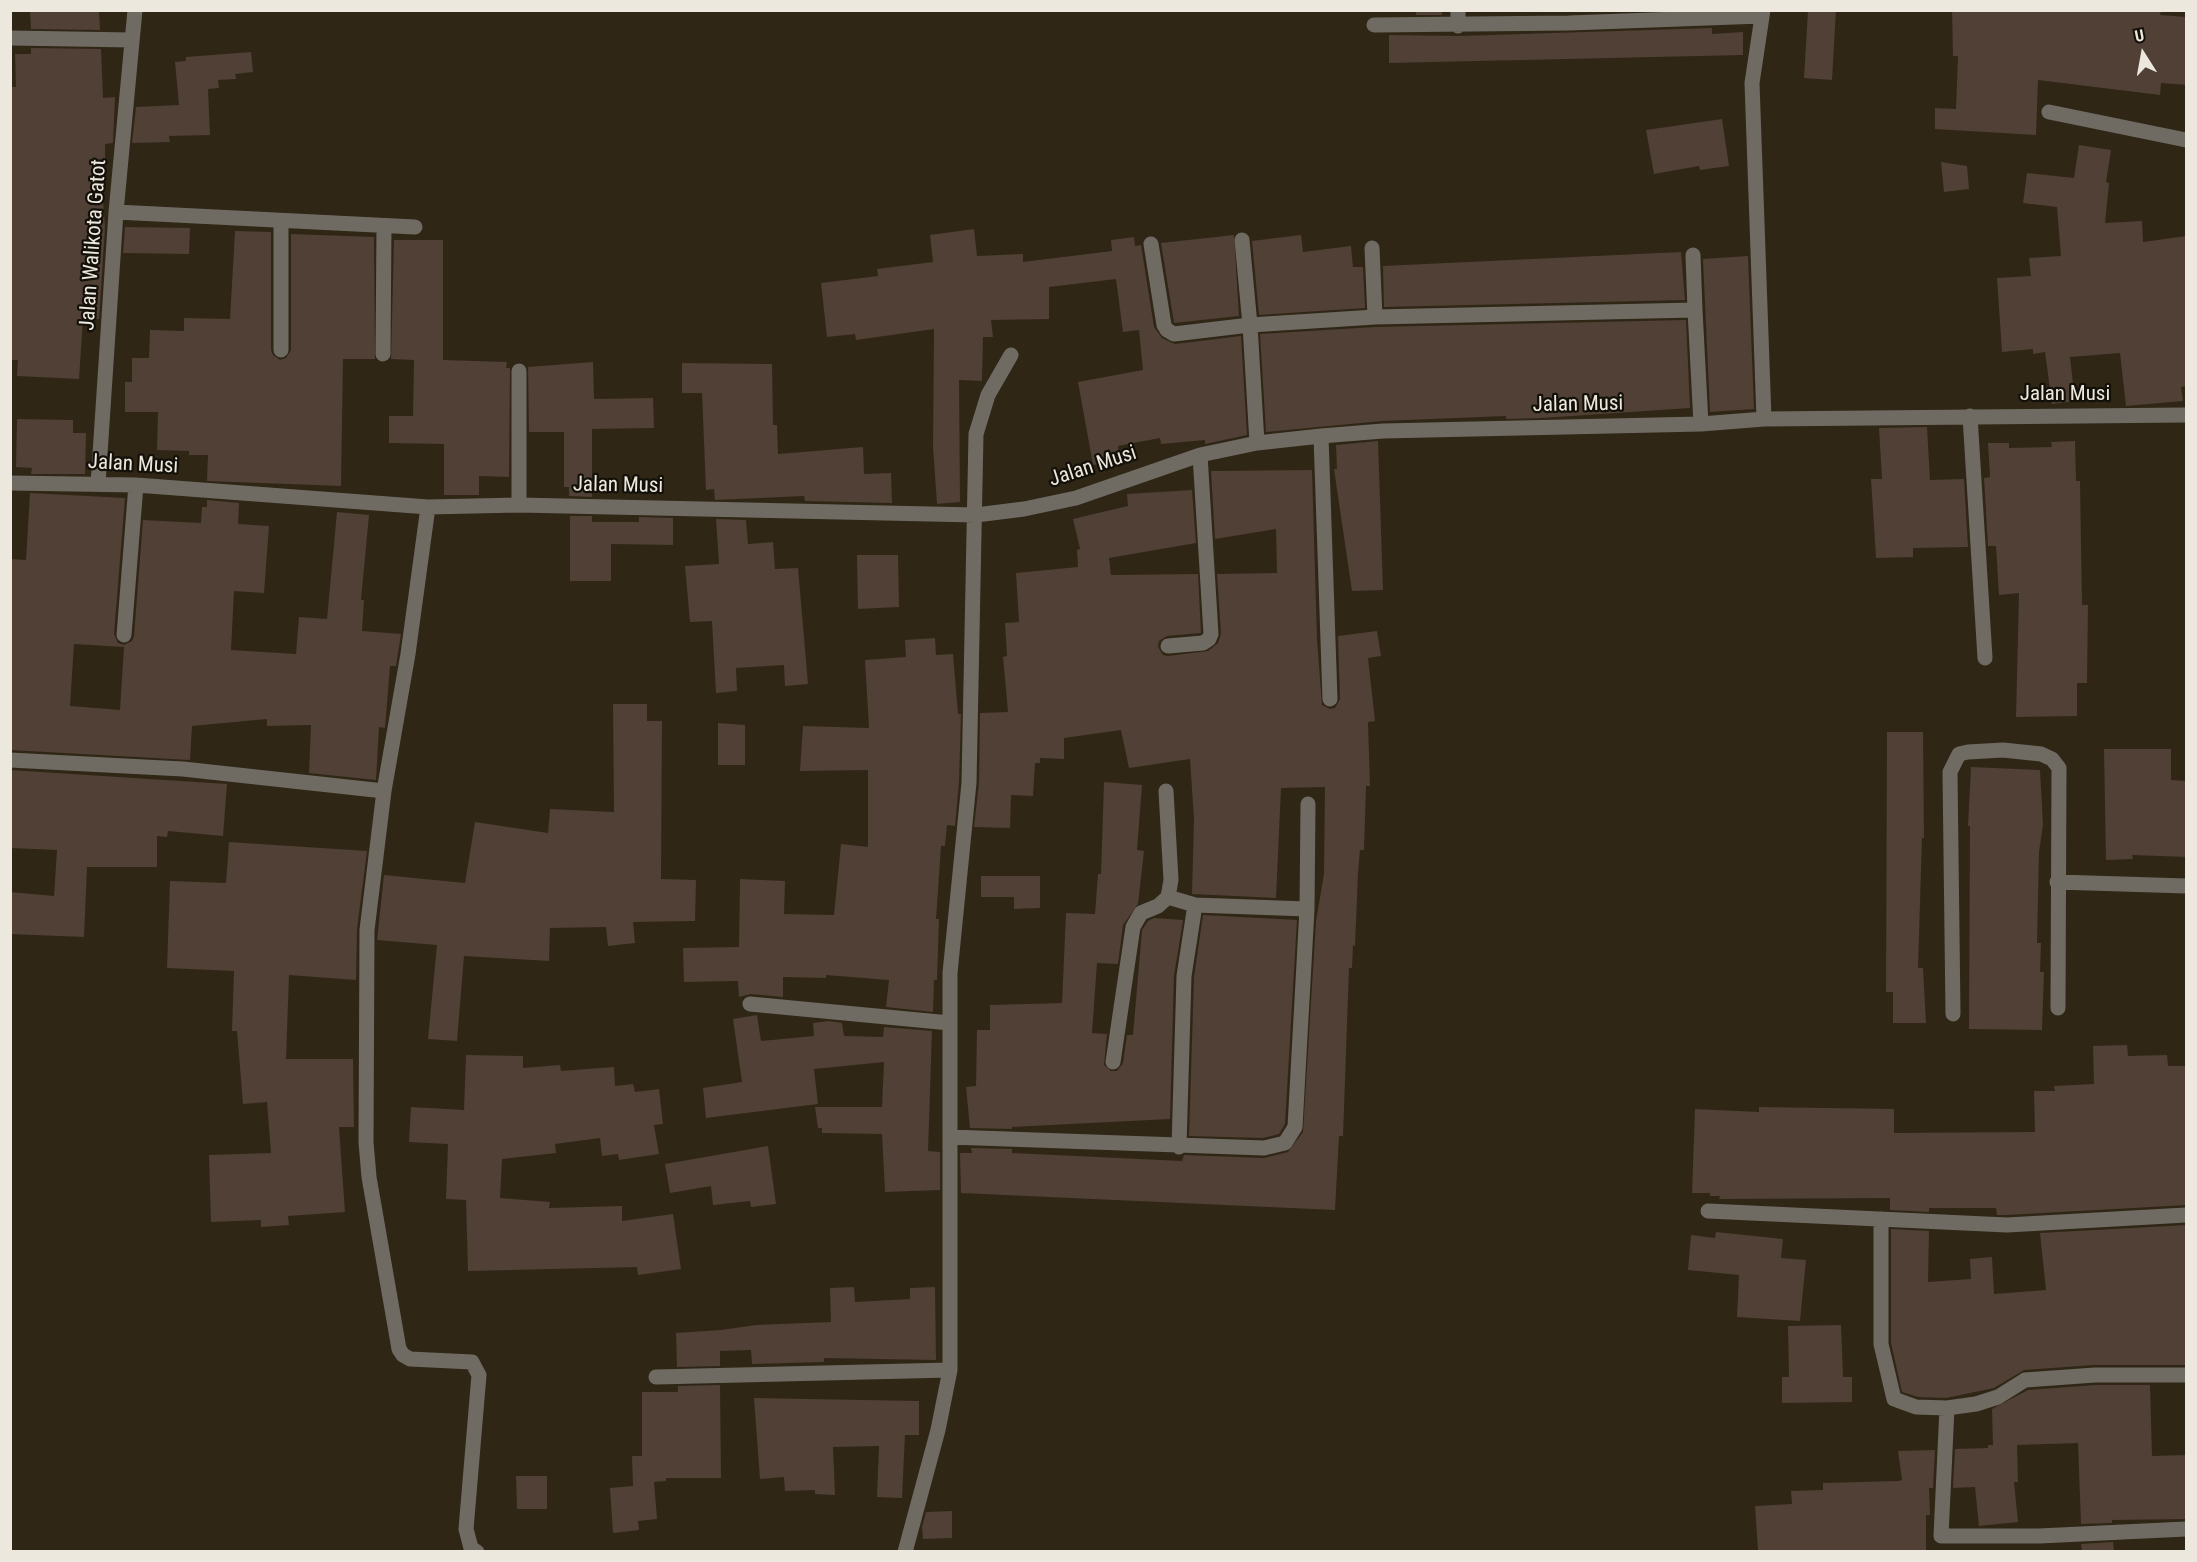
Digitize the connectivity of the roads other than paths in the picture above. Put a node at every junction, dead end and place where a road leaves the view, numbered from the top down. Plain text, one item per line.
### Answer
1 (135, 10) edge
2 (1763, 13) edge
3 (1672, 15) edge
4 (1569, 17) edge
5 (1458, 18) edge
6 (1374, 26) dead end
7 (10, 38) edge
8 (132, 40) junction
9 (2049, 112) dead end
10 (2187, 140) edge
11 (116, 212) junction
12 (281, 222) junction
13 (384, 226) junction
14 (416, 227) dead end
15 (1242, 240) dead end
16 (1151, 244) dead end
17 (1372, 248) dead end
18 (1693, 255) dead end
19 (1695, 310) junction
20 (1375, 317) junction
21 (1250, 325) junction
22 (281, 350) dead end
23 (383, 354) dead end
24 (1011, 355) dead end
25 (519, 371) dead end
26 (2187, 415) edge
27 (1970, 416) junction
28 (1764, 419) junction
29 (1701, 423) junction
30 (1321, 436) junction
31 (1257, 443) junction
32 (1200, 455) junction
33 (10, 483) edge
34 (98, 484) junction
35 (136, 484) junction
36 (519, 505) junction
37 (428, 507) junction
38 (976, 515) junction
39 (124, 635) dead end
40 (1168, 646) dead end
41 (1985, 658) dead end
42 (1330, 699) dead end
43 (10, 760) edge
44 (384, 791) junction
45 (1167, 791) dead end
46 (1308, 804) dead end
47 (2057, 882) junction
48 (2187, 886) edge
49 (1168, 897) junction
50 (1195, 904) junction
51 (1307, 909) junction
52 (750, 1004) dead end
53 (2058, 1008) dead end
54 (1953, 1014) dead end
55 (950, 1023) junction
56 (1113, 1062) dead end
57 (950, 1137) junction
58 (1179, 1147) junction
59 (1708, 1211) dead end
60 (2187, 1215) edge
61 (1881, 1219) junction
62 (950, 1370) junction
63 (2187, 1375) edge
64 (656, 1377) dead end
65 (1947, 1408) junction
66 (2187, 1529) edge
67 (1941, 1544) edge
68 (477, 1551) edge
69 (905, 1551) edge

1 - 8 street, Jalan Walikota Gatot
2 - 3 street
2 - 28 street
3 - 4 street
4 - 5 street
5 - 6 street
7 - 8 street
8 - 11 street, Jalan Walikota Gatot
9 - 10 street
11 - 12 street
11 - 34 street, Jalan Walikota Gatot
12 - 13 street
12 - 22 street
13 - 14 street
13 - 23 street
15 - 21 street
16 - 21 street
17 - 20 street
18 - 19 street
19 - 20 street
19 - 29 street
20 - 21 street
21 - 31 street
24 - 38 street
25 - 36 street
26 - 27 street, Jalan Musi
27 - 28 street, Jalan Musi
27 - 41 street
28 - 29 street, Jalan Musi
29 - 30 street, Jalan Musi
30 - 31 street, Jalan Musi
30 - 42 street
31 - 32 street, Jalan Musi
32 - 38 street, Jalan Musi
32 - 40 street
33 - 34 street, Jalan Musi
34 - 35 street, Jalan Musi
35 - 37 street, Jalan Musi
35 - 39 street
36 - 37 street, Jalan Musi
36 - 38 street, Jalan Musi
37 - 44 street
38 - 55 street
43 - 44 street
44 - 68 street
45 - 49 street
46 - 51 street
47 - 48 street
47 - 53 street
47 - 54 street
49 - 50 street
49 - 56 street
50 - 51 street
50 - 58 street
51 - 58 street
52 - 55 street
55 - 57 street
57 - 58 street
57 - 62 street
59 - 61 street
60 - 61 street
61 - 65 street
62 - 64 street
62 - 69 street
63 - 65 street
65 - 67 street
66 - 67 street

